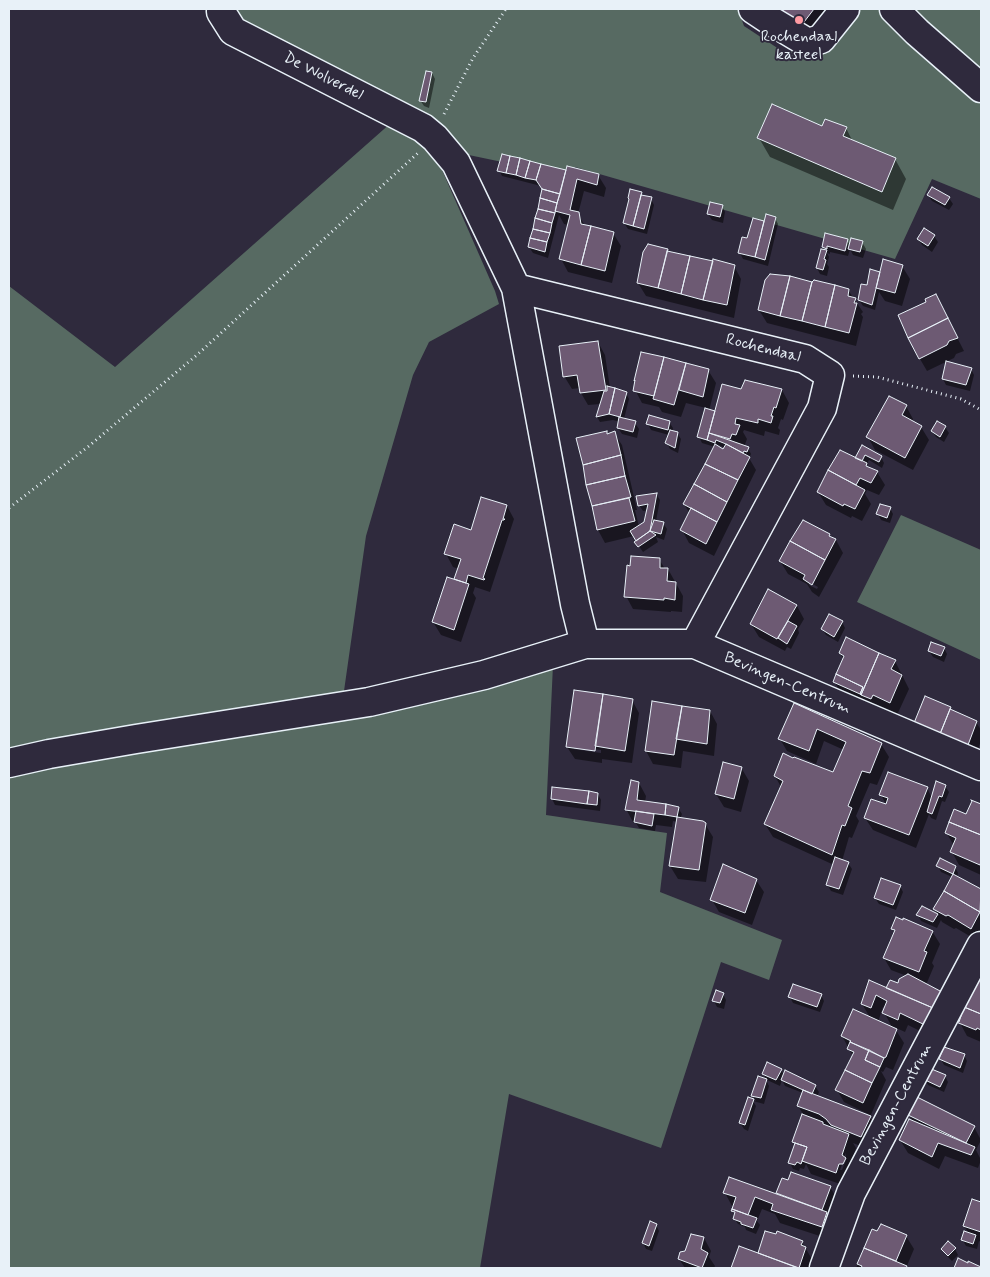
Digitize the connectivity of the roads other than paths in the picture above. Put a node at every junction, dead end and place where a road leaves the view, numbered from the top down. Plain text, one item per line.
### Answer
1 (220, 9) edge
2 (753, 9) edge
3 (845, 9) edge
4 (894, 9) edge
5 (981, 88) edge
6 (516, 288) junction
7 (585, 644) junction
8 (694, 644) junction
9 (9, 763) edge
10 (981, 766) edge
11 (981, 946) edge
12 (824, 1268) edge

1 - 6 street, De Wolverdel
2 - 3 street
4 - 5 street
6 - 7 street
6 - 8 street, Rochendaal
7 - 8 street, Bevingen-Centrum
7 - 9 street, Bevingen-Centrum
8 - 10 street, Bevingen-Centrum
11 - 12 street, Bevingen-Centrum

